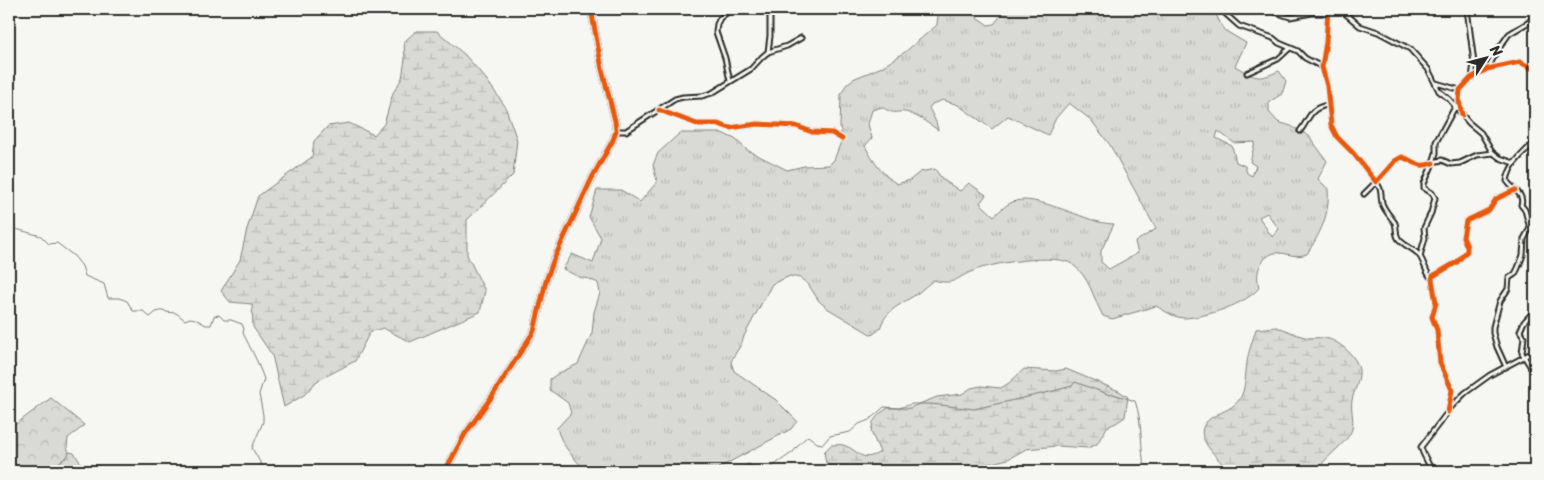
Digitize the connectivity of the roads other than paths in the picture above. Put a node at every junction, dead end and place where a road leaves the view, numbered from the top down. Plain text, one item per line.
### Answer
1 (591, 9) edge
2 (732, 9) edge
3 (770, 9) edge
4 (1220, 9) edge
5 (1270, 9) edge
6 (1340, 9) edge
7 (1467, 9) edge
8 (1328, 11) edge
9 (1535, 14) edge
10 (801, 38) dead end
11 (1290, 48) junction
12 (768, 52) junction
13 (1322, 67) junction
14 (1487, 69) junction
15 (1535, 70) edge
16 (1247, 73) dead end
17 (1472, 78) junction
18 (730, 81) junction
19 (1435, 83) junction
20 (1460, 90) junction
21 (1328, 105) junction
22 (1455, 107) junction
23 (659, 110) junction
24 (1462, 115) junction
25 (616, 131) junction
26 (1300, 131) dead end
27 (842, 138) dead end
28 (1535, 141) edge
29 (1494, 153) junction
30 (1433, 163) junction
31 (1514, 163) junction
32 (1376, 182) junction
33 (1515, 190) junction
34 (1364, 194) dead end
35 (1528, 220) junction
36 (1535, 223) edge
37 (1420, 256) junction
38 (1432, 279) junction
39 (1535, 310) edge
40 (1535, 351) edge
41 (1524, 356) junction
42 (1506, 367) junction
43 (1535, 374) edge
44 (1448, 412) junction
45 (445, 471) edge
46 (1432, 471) edge

1 - 25 street
2 - 18 street
3 - 12 street
4 - 11 street
5 - 8 street
6 - 19 street
7 - 17 street
8 - 13 street
9 - 14 street
10 - 12 street
11 - 13 street
11 - 16 street
12 - 18 street
13 - 21 street
14 - 15 street
14 - 17 street
17 - 20 street
18 - 23 street
19 - 20 street
19 - 22 street
20 - 24 street
21 - 26 street
21 - 32 street
22 - 24 street
22 - 30 street
23 - 25 street
23 - 27 street
24 - 29 street
25 - 45 street
28 - 31 street
29 - 30 street
29 - 31 street
30 - 32 street
30 - 37 street
31 - 33 street
32 - 34 street
32 - 37 street
33 - 35 street
33 - 38 street
35 - 36 street
35 - 42 street
37 - 38 street
38 - 44 street
39 - 41 street
40 - 41 street
41 - 42 street
41 - 43 street
42 - 44 street
44 - 46 street

